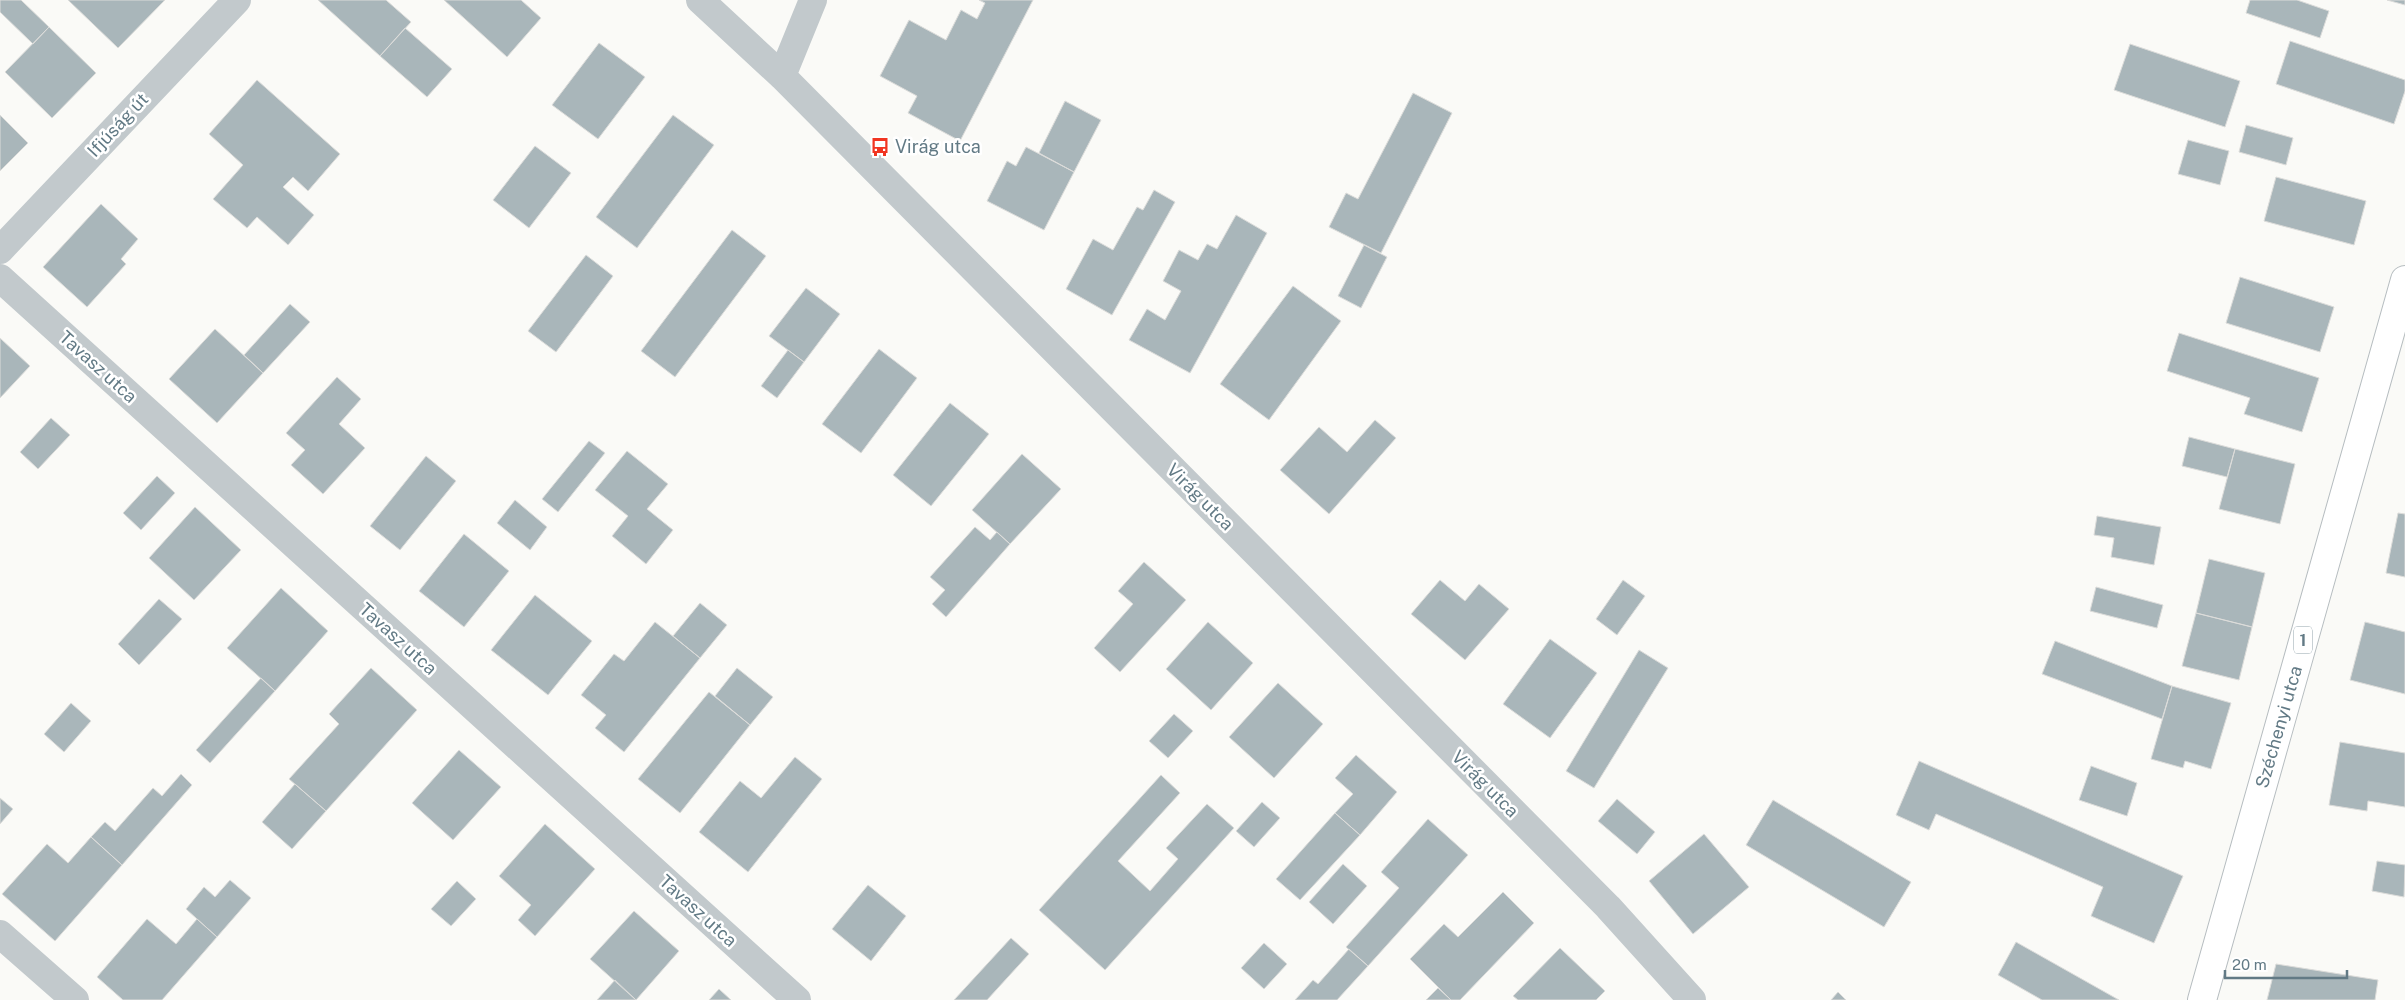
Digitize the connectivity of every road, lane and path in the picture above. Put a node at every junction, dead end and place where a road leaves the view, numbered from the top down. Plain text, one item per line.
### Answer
1 (237, 0) edge
2 (700, 0) edge
3 (813, 0) edge
4 (782, 76) junction
5 (0, 250) edge
6 (0, 278) edge
7 (2405, 280) edge
8 (0, 934) edge
9 (75, 1000) edge
10 (797, 1000) edge
11 (1692, 1000) edge
12 (2202, 1000) edge

1 - 5 street, Ifjúság út
2 - 4 street, Virág utca
3 - 4 street
4 - 11 street, Virág utca
6 - 10 street, Tavasz utca
7 - 12 main road, Széchenyi utca / 1
8 - 9 street

